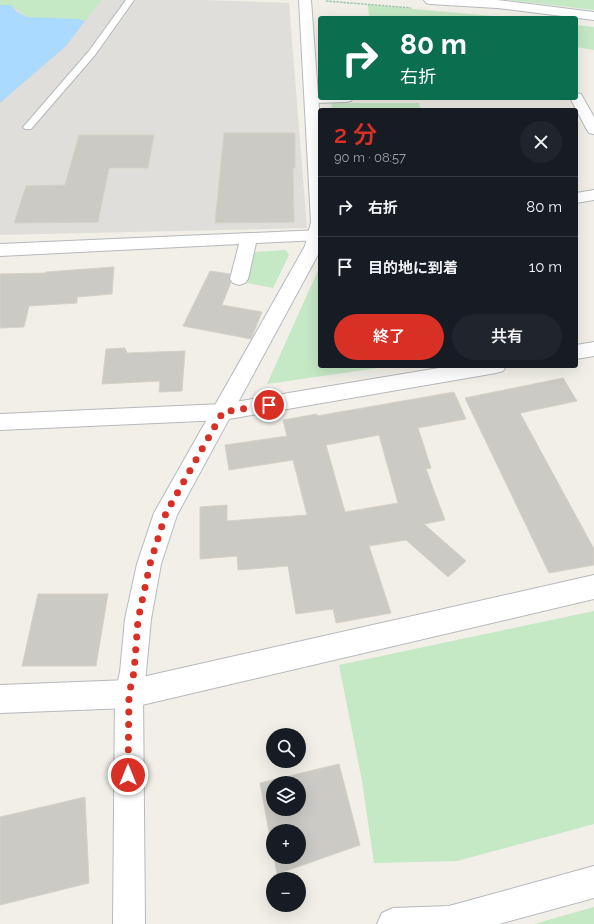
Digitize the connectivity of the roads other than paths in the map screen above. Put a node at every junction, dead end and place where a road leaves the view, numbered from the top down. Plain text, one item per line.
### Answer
1 (130, 0) edge
2 (305, 0) edge
3 (430, 0) edge
4 (594, 16) edge
5 (312, 99) junction
6 (318, 99) edge
7 (578, 100) edge
8 (28, 127) dead end
9 (594, 130) edge
10 (594, 195) edge
11 (578, 198) edge
12 (318, 204) edge
13 (318, 235) edge
14 (318, 237) edge
15 (249, 239) junction
16 (0, 250) edge
17 (239, 279) dead end
18 (594, 349) edge
19 (578, 352) edge
20 (484, 368) edge
21 (223, 412) junction
22 (0, 422) edge
23 (594, 587) edge
24 (129, 694) junction
25 (0, 699) edge
26 (594, 882) edge
27 (128, 924) edge
28 (393, 924) edge

1 - 8 lane
2 - 5 street
3 - 4 street
5 - 6 street
5 - 12 street
7 - 9 street
10 - 11 street
13 - 15 street
14 - 21 street
15 - 16 street
15 - 17 street
18 - 19 street
20 - 21 street
21 - 22 street
21 - 24 street
23 - 24 street
24 - 25 street
24 - 27 street
26 - 28 street

